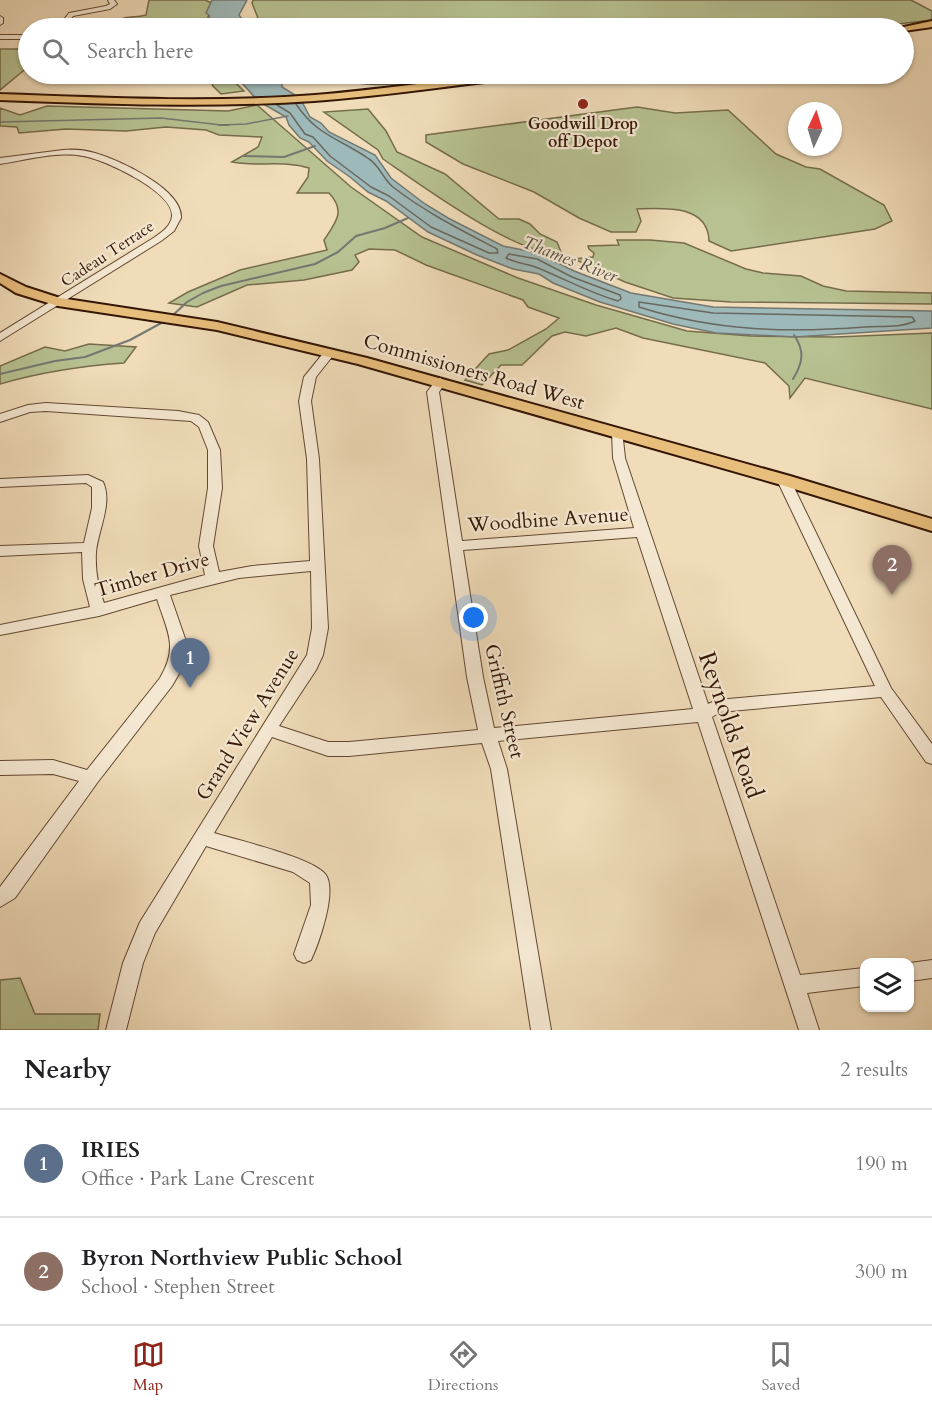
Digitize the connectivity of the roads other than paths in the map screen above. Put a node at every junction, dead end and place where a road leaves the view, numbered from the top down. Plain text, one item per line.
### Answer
1 (111, 0) edge
2 (0, 18) edge
3 (68, 18) edge
4 (0, 23) edge
5 (932, 25) edge
6 (914, 27) edge
7 (0, 37) edge
8 (18, 37) edge
9 (436, 84) edge
10 (0, 97) edge
11 (0, 161) edge
12 (0, 278) edge
13 (58, 302) junction
14 (0, 338) edge
15 (329, 353) junction
16 (441, 382) junction
17 (0, 418) edge
18 (618, 433) junction
19 (784, 480) junction
20 (0, 483) edge
21 (932, 525) edge
22 (642, 532) junction
23 (456, 546) junction
24 (90, 547) junction
25 (0, 551) edge
26 (317, 566) junction
27 (213, 578) junction
28 (162, 593) junction
29 (99, 611) junction
30 (0, 630) edge
31 (885, 691) junction
32 (702, 716) junction
33 (268, 729) junction
34 (488, 736) junction
35 (932, 757) edge
36 (0, 768) edge
37 (91, 778) junction
38 (202, 837) junction
39 (0, 899) edge
40 (304, 954) dead end
41 (932, 969) edge
42 (914, 971) edge
43 (860, 977) edge
44 (794, 985) junction
45 (116, 1030) edge
46 (541, 1030) edge
47 (809, 1030) edge

1 - 3 street
2 - 4 street
5 - 6 main road
7 - 8 street
9 - 10 main road
11 - 13 street, Cadeau Terrace
12 - 13 main road, Commissioners Road West
13 - 14 street
13 - 15 main road, Commissioners Road West
15 - 16 main road, Commissioners Road West
15 - 26 street, Grand View Avenue
16 - 18 main road, Commissioners Road West
16 - 23 street, Griffith Street
17 - 27 street
18 - 19 main road, Commissioners Road West
18 - 22 street, Reynolds Road
19 - 21 main road, Commissioners Road West
19 - 31 street
20 - 24 street
22 - 23 street, Woodbine Avenue
22 - 32 street, Reynolds Road
23 - 34 street, Griffith Street
24 - 25 street
24 - 29 street
26 - 27 street, Timber Drive
26 - 33 street, Grand View Avenue
27 - 28 street, Timber Drive
28 - 29 street, Timber Drive
28 - 37 street
29 - 30 street, Timber Drive
31 - 32 street
31 - 35 street
32 - 34 street
32 - 44 street, Reynolds Road
33 - 34 street
33 - 38 street, Grand View Avenue
34 - 46 street, Griffith Street
36 - 37 street
37 - 39 street
38 - 40 street
38 - 45 street, Grand View Avenue
41 - 42 street
43 - 44 street
44 - 47 street, Reynolds Road

